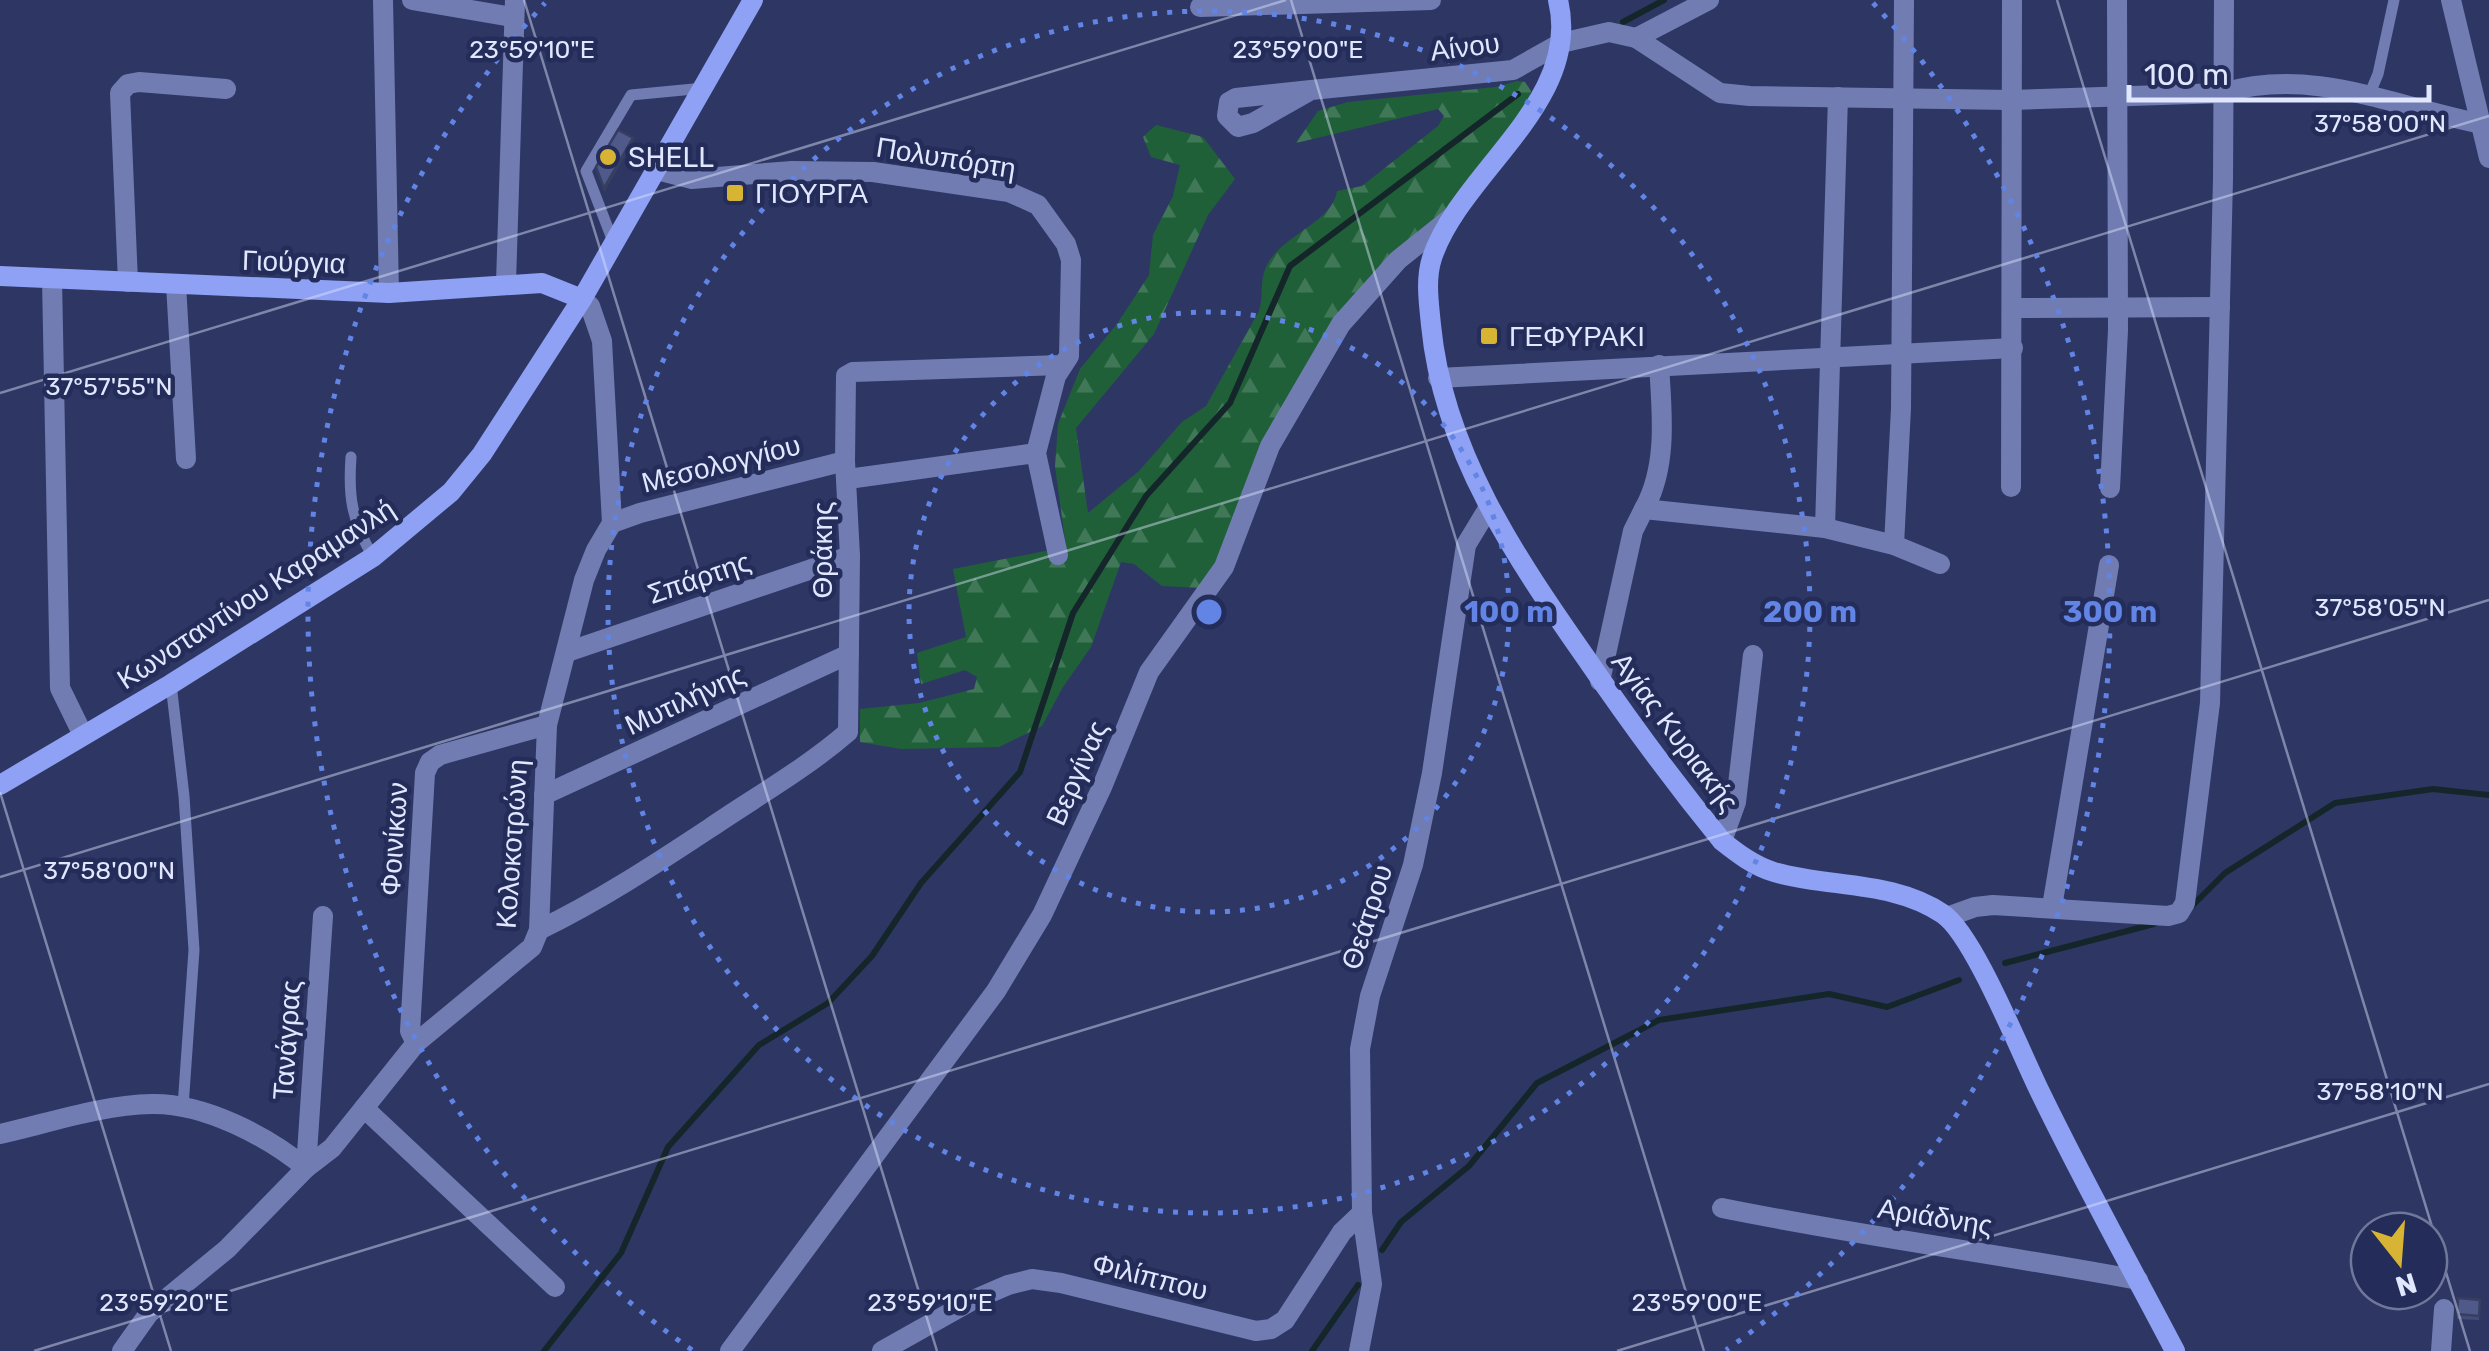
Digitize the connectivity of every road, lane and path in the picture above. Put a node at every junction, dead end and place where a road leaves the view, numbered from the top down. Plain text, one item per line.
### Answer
1 (382, 0) edge
2 (412, 0) edge
3 (754, 0) edge
4 (1431, 0) edge
5 (1558, 0) edge
6 (1709, 0) edge
7 (1904, 0) edge
8 (2012, 0) edge
9 (2117, 0) edge
10 (2224, 0) edge
11 (2394, 0) edge
12 (2451, 0) edge
13 (514, 8) edge
14 (1200, 8) dead end
15 (1636, 38) junction
16 (1561, 43) junction
17 (226, 88) dead end
18 (704, 88) junction
19 (1311, 90) dead end
20 (2223, 93) junction
21 (2370, 93) junction
22 (1838, 96) junction
23 (2116, 97) junction
24 (1902, 99) junction
25 (2012, 100) junction
26 (2482, 124) junction
27 (2489, 158) edge
28 (657, 170) junction
29 (1456, 214) junction
30 (614, 244) junction
31 (0, 276) edge
32 (52, 279) junction
33 (128, 282) junction
34 (506, 283) junction
35 (176, 284) junction
36 (389, 293) junction
37 (582, 299) junction
38 (2220, 307) junction
39 (2013, 308) junction
40 (2118, 310) junction
41 (2012, 348) junction
42 (1900, 354) junction
43 (1831, 358) junction
44 (1062, 365) junction
45 (1659, 365) junction
46 (1438, 378) junction
47 (1036, 453) junction
48 (352, 457) dead end
49 (186, 459) dead end
50 (847, 470) junction
51 (2011, 487) dead end
52 (2110, 488) dead end
53 (1489, 507) junction
54 (1644, 509) junction
55 (612, 524) junction
56 (1824, 528) junction
57 (1894, 545) junction
58 (1058, 555) dead end
59 (374, 556) junction
60 (850, 556) junction
61 (1940, 564) dead end
62 (2109, 566) dead end
63 (566, 652) junction
64 (849, 654) junction
65 (1753, 656) dead end
66 (1600, 681) junction
67 (171, 684) junction
68 (547, 725) junction
69 (83, 735) junction
70 (0, 785) edge
71 (544, 796) junction
72 (1722, 841) junction
73 (2052, 907) junction
74 (323, 916) dead end
75 (1948, 917) junction
76 (539, 930) junction
77 (416, 1043) junction
78 (183, 1107) junction
79 (364, 1108) junction
80 (0, 1134) edge
81 (306, 1168) junction
82 (1722, 1208) dead end
83 (1362, 1213) junction
84 (2138, 1280) junction
85 (555, 1287) dead end
86 (2444, 1311) edge
87 (122, 1351) edge
88 (730, 1351) edge
89 (882, 1351) edge
90 (1358, 1351) edge
91 (2174, 1351) edge
92 (2441, 1351) edge

1 - 36 street
2 - 13 street
3 - 18 street, Κωνσταντίνου Καραμανλή
4 - 14 street
5 - 16 street, Αγίας Κυριακής
6 - 15 street
7 - 24 street
8 - 25 street
9 - 23 street
10 - 20 street
11 - 21 lane
12 - 26 street
13 - 34 street
15 - 16 street, Αίνου
15 - 22 street
16 - 19 street, Αίνου
16 - 29 street, Αγίας Κυριακής
17 - 33 street
18 - 28 street, Κωνσταντίνου Καραμανλή
18 - 30 lane
20 - 21 street
20 - 23 street
20 - 38 street
21 - 26 street
22 - 24 street
22 - 43 street
23 - 25 street
23 - 40 street
24 - 25 street
24 - 42 street
25 - 39 street
26 - 27 street
28 - 30 street, Κωνσταντίνου Καραμανλή
28 - 44 street, Πολυπόρτη
29 - 46 street, Αγίας Κυριακής
29 - 88 street, Βεργίνας
30 - 37 street, Κωνσταντίνου Καραμανλή
31 - 32 street, Γιούργια
32 - 33 street, Γιούργια
32 - 69 street
33 - 35 street, Γιούργια
34 - 36 street, Γιούργια
34 - 37 street, Γιούργια
35 - 36 street, Γιούργια
35 - 49 street
37 - 55 street
37 - 59 street, Κωνσταντίνου Καραμανλή
38 - 40 street
38 - 73 street
39 - 40 street
39 - 41 street
40 - 52 street
41 - 42 street
41 - 51 street
42 - 43 street
42 - 57 street
43 - 45 street
43 - 56 street
44 - 47 street, Πολυπόρτη
44 - 50 street, Θράκης
45 - 46 street
45 - 54 street
46 - 53 street, Αγίας Κυριακής
47 - 50 street, Μεσολογγίου
47 - 58 street, Πολυπόρτη
48 - 59 lane
50 - 55 street, Μεσολογγίου
50 - 60 street, Θράκης
53 - 66 street, Αγίας Κυριακής
53 - 83 street, Θεάτρου
54 - 56 street
54 - 66 street
55 - 63 street, Κολοκοτρώνη
56 - 57 street
57 - 61 street
59 - 67 street, Κωνσταντίνου Καραμανλή
60 - 63 street, Σπάρτης
60 - 64 street, Θράκης
62 - 73 street
63 - 68 street, Κολοκοτρώνη
64 - 71 street, Μυτιλήνης
64 - 76 street, Θράκης
65 - 72 street
66 - 72 street, Αγίας Κυριακής
67 - 69 street, Κωνσταντίνου Καραμανλή
67 - 78 lane
68 - 71 street, Κολοκοτρώνη
68 - 77 street, Φοινίκων
69 - 70 street, Κωνσταντίνου Καραμανλή
71 - 76 street, Κολοκοτρώνη
72 - 75 street, Αγίας Κυριακής
73 - 75 street
74 - 81 street, Τανάγρας
75 - 84 street, Αγίας Κυριακής
76 - 77 street, Κολοκοτρώνη
77 - 79 street, Κολοκοτρώνη
78 - 80 street
78 - 81 street
79 - 81 street, Κολοκοτρώνη
79 - 85 street
81 - 87 street, Κολοκοτρώνη
82 - 84 street, Αριάδνης
83 - 89 street, Φιλίππου
83 - 90 street, Θεάτρου
84 - 91 street, Αγίας Κυριακής
86 - 92 street

